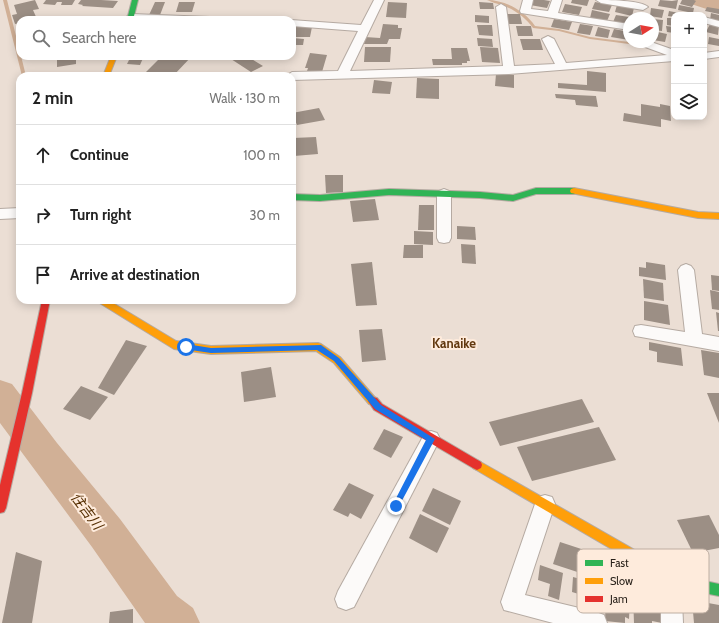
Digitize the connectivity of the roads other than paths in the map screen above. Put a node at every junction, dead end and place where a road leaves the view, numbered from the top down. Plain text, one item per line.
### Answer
1 (135, 0) edge
2 (379, 0) edge
3 (528, 0) edge
4 (557, 0) edge
5 (601, 0) edge
6 (643, 3) edge
7 (501, 7) dead end
8 (552, 15) junction
9 (131, 16) edge
10 (707, 21) edge
11 (296, 23) edge
12 (719, 24) edge
13 (623, 27) edge
14 (364, 28) junction
15 (548, 39) dead end
16 (658, 48) edge
17 (671, 53) edge
18 (707, 54) edge
19 (719, 54) edge
20 (671, 58) edge
21 (112, 60) edge
22 (562, 67) junction
23 (509, 70) junction
24 (108, 72) edge
25 (296, 76) edge
26 (340, 76) junction
27 (444, 194) junction
28 (296, 197) edge
29 (16, 213) edge
30 (0, 214) edge
31 (719, 216) edge
32 (444, 238) dead end
33 (686, 270) dead end
34 (45, 304) edge
35 (107, 304) edge
36 (641, 331) dead end
37 (694, 340) junction
38 (719, 344) edge
39 (431, 439) junction
40 (3, 485) edge
41 (545, 504) junction
42 (0, 508) edge
43 (623, 549) edge
44 (709, 588) edge
45 (719, 590) edge
46 (346, 599) dead end
47 (672, 613) edge
48 (596, 623) edge
49 (672, 623) edge

1 - 9 street
2 - 14 street
3 - 8 street
4 - 8 street
5 - 6 street
7 - 23 street
8 - 13 street
10 - 12 street
11 - 14 street
14 - 26 street
15 - 22 street
16 - 17 street
18 - 19 street
20 - 22 street
21 - 24 street
22 - 23 street
23 - 26 street
25 - 26 street
27 - 28 street
27 - 31 street
27 - 32 street
29 - 30 street
33 - 37 street
34 - 40 street
35 - 39 street
36 - 37 street
37 - 38 street
39 - 41 street
39 - 46 street
40 - 42 street
41 - 43 street
41 - 48 street
44 - 45 street
47 - 49 street

